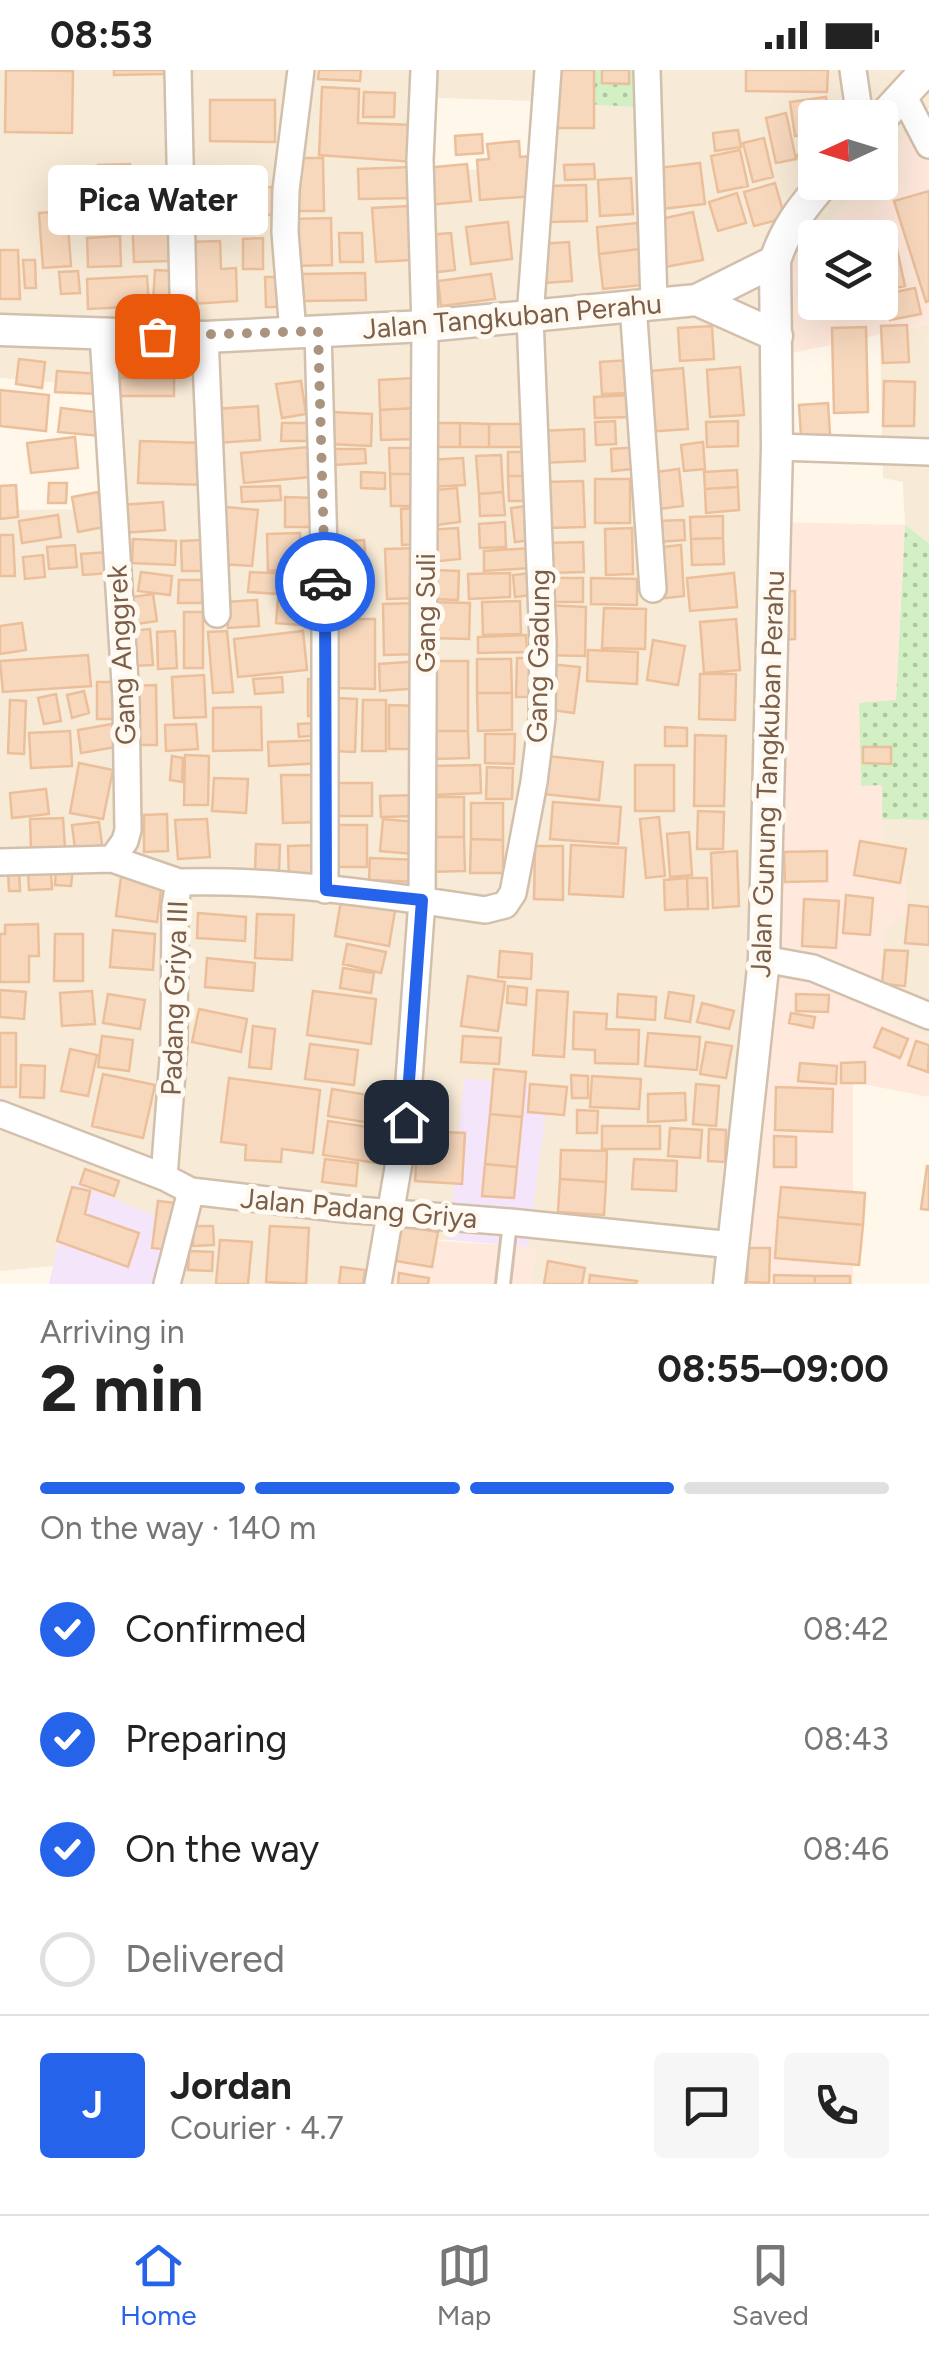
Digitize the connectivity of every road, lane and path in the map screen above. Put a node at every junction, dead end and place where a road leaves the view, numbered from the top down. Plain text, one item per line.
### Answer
1 (178, 70) edge
2 (302, 70) edge
3 (424, 70) edge
4 (548, 70) edge
5 (647, 70) edge
6 (853, 70) edge
7 (926, 70) edge
8 (903, 94) junction
9 (857, 100) edge
10 (898, 100) edge
11 (929, 145) edge
12 (809, 200) edge
13 (775, 262) junction
14 (697, 300) junction
15 (643, 304) junction
16 (530, 316) junction
17 (425, 326) junction
18 (0, 330) edge
19 (306, 332) junction
20 (103, 335) junction
21 (777, 336) junction
22 (194, 337) junction
23 (777, 447) junction
24 (929, 452) edge
25 (653, 589) dead end
26 (217, 614) dead end
27 (112, 859) junction
28 (0, 862) edge
29 (179, 882) junction
30 (326, 890) junction
31 (422, 900) junction
32 (764, 959) junction
33 (929, 1016) edge
34 (0, 1114) edge
35 (164, 1177) junction
36 (191, 1191) junction
37 (389, 1213) junction
38 (510, 1222) junction
39 (732, 1245) junction
40 (168, 1284) edge
41 (378, 1284) edge
42 (502, 1284) edge
43 (728, 1284) edge

1 - 22 street
2 - 19 street
3 - 17 street, Gang Suli
4 - 16 street
5 - 15 street
6 - 9 street
7 - 8 street
8 - 10 street
8 - 11 street
12 - 13 street
13 - 14 street
13 - 21 street, Jalan Gunung Tangkuban Perahu
14 - 15 street, Jalan Tangkuban Perahu
14 - 21 street, Jalan Tangkuban Perahu
15 - 16 street, Jalan Tangkuban Perahu
15 - 25 street
16 - 17 street, Jalan Tangkuban Perahu
16 - 31 street, Gang Gadung
17 - 19 street, Jalan Tangkuban Perahu
17 - 31 street, Gang Suli
18 - 20 street, Jalan Tangkuban Perahu
19 - 22 street, Jalan Tangkuban Perahu
19 - 30 street
20 - 22 street, Jalan Tangkuban Perahu
20 - 27 street, Gang Anggrek
21 - 23 street, Jalan Gunung Tangkuban Perahu
22 - 26 street
23 - 24 street
23 - 32 street, Jalan Gunung Tangkuban Perahu
27 - 28 street
27 - 29 street
29 - 30 street, Padang Griya III
29 - 35 street, Padang Griya III
30 - 31 street, Padang Griya III
31 - 37 street, Gang Suli
32 - 33 street
32 - 39 street, Jalan Gunung Tangkuban Perahu
34 - 35 street, Jalan Padang Griya
35 - 36 street, Jalan Padang Griya
36 - 37 street, Jalan Padang Griya
36 - 40 street
37 - 38 street, Jalan Padang Griya
37 - 41 street, Gang Suli
38 - 39 street, Jalan Padang Griya
38 - 42 lane
39 - 43 street, Jalan Gunung Tangkuban Perahu

